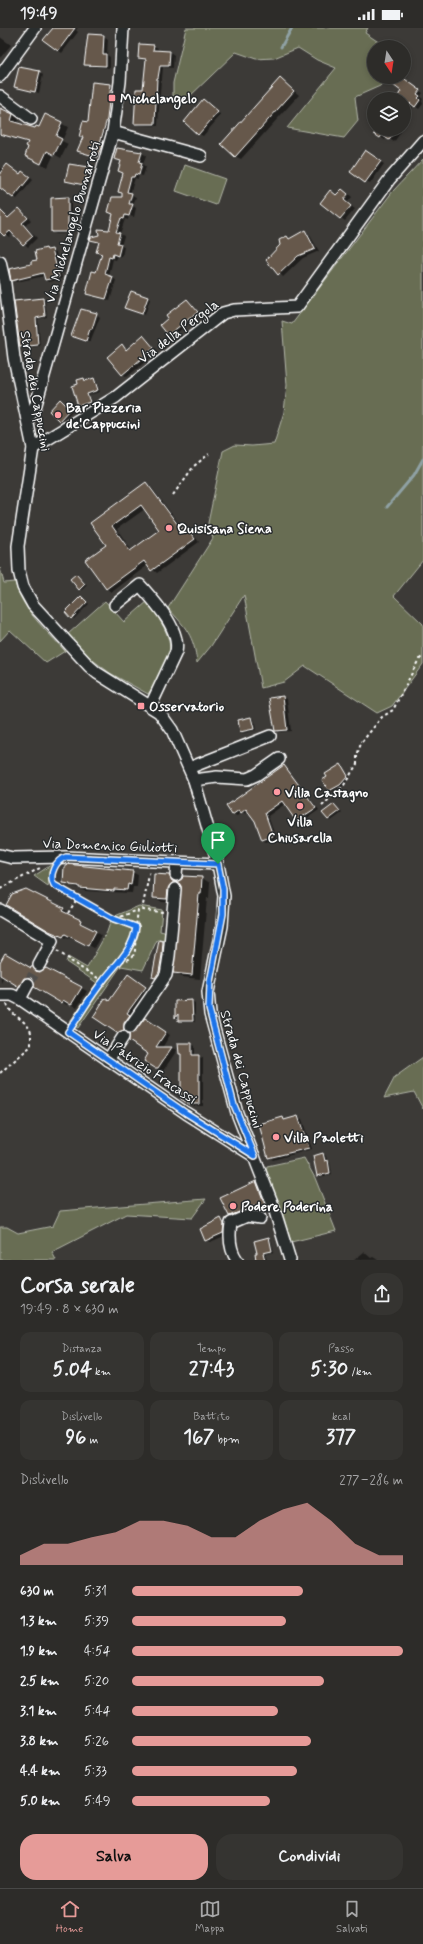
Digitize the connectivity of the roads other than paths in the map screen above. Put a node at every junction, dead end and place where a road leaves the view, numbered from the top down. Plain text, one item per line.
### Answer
1 (35, 28) edge
2 (123, 28) edge
3 (0, 76) edge
4 (0, 96) edge
5 (31, 119) dead end
6 (113, 132) junction
7 (423, 141) edge
8 (201, 156) dead end
9 (0, 262) edge
10 (27, 418) junction
11 (33, 448) junction
12 (115, 605) dead end
13 (151, 706) junction
14 (270, 736) dead end
15 (279, 759) dead end
16 (190, 768) junction
17 (194, 780) junction
18 (0, 855) edge
19 (177, 862) junction
20 (218, 864) junction
21 (176, 875) dead end
22 (175, 889) dead end
23 (0, 910) edge
24 (39, 966) tunnel mouth
25 (28, 984) tunnel mouth
26 (3, 995) edge
27 (20, 999) junction
28 (130, 1026) dead end
29 (123, 1037) dead end
30 (108, 1060) junction
31 (255, 1156) junction
32 (260, 1218) dead end
33 (237, 1260) edge
34 (290, 1260) edge

1 - 3 street
2 - 6 street, Via Michelangelo Buonarroti
4 - 5 street
6 - 8 street
6 - 10 street, Via Michelangelo Buonarroti
7 - 11 street, Via della Pergola
9 - 10 street, Strada dei Cappuccini
10 - 11 street, Strada dei Cappuccini
11 - 13 street, Strada dei Cappuccini
12 - 13 street
13 - 16 street, Strada dei Cappuccini
14 - 16 street
15 - 17 street
16 - 17 street, Strada dei Cappuccini
17 - 20 street, Strada dei Cappuccini
18 - 19 street, Via Domenico Giuliotti
19 - 20 street, Via Domenico Giuliotti
19 - 21 street
20 - 31 street, Strada dei Cappuccini
22 - 28 street
23 - 24 street
25 - 27 street
26 - 27 street, Via Patrizio Fracassi
27 - 30 street, Via Patrizio Fracassi
29 - 30 street
30 - 31 street, Via Patrizio Fracassi
31 - 34 street, Strada dei Cappuccini
32 - 33 street

